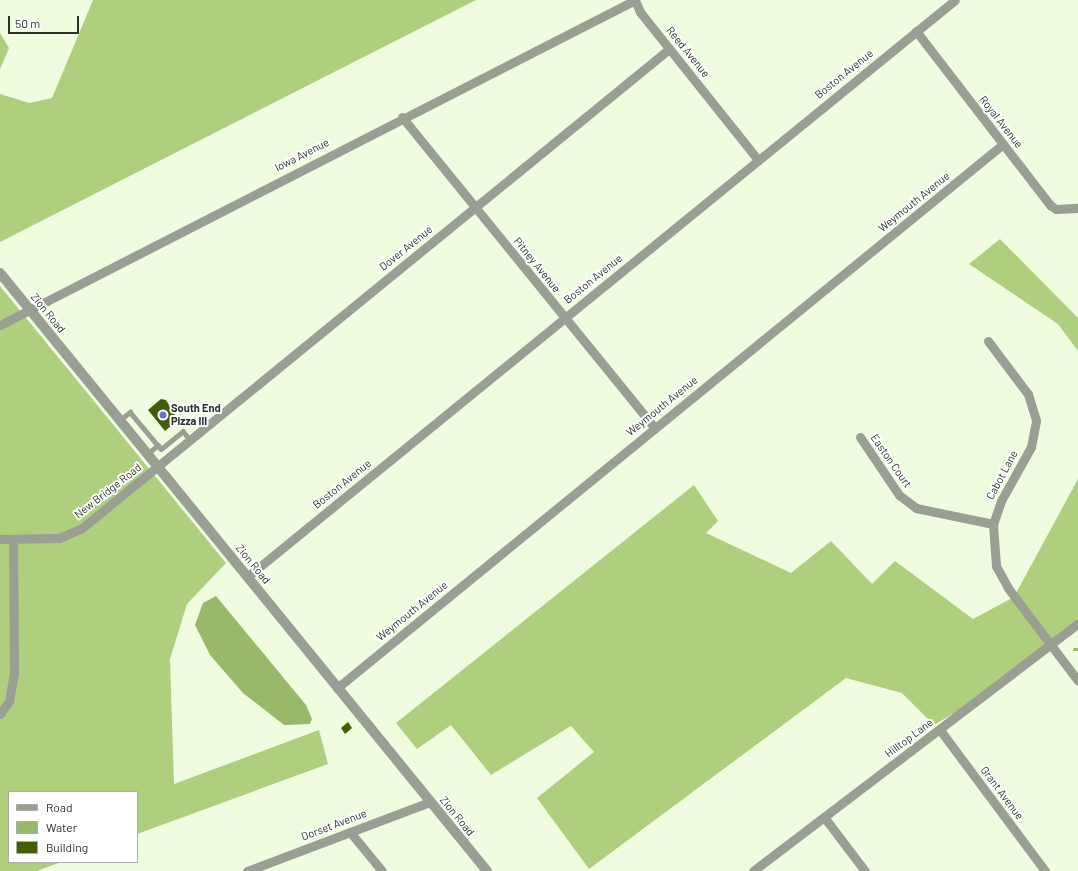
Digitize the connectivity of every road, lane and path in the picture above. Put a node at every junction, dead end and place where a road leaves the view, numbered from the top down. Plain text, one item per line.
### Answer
1 (635, 0) edge
2 (955, 0) edge
3 (588, 25) joint
4 (916, 32) junction
5 (669, 49) junction
6 (402, 117) junction
7 (1003, 144) junction
8 (758, 160) junction
9 (475, 207) junction
10 (1078, 208) edge
11 (0, 273) edge
12 (29, 308) junction
13 (565, 318) junction
14 (0, 325) edge
15 (988, 341) dead end
16 (120, 420) junction
17 (655, 428) junction
18 (860, 437) dead end
19 (190, 440) junction
20 (158, 446) junction
21 (148, 454) junction
22 (158, 467) junction
23 (993, 524) junction
24 (0, 539) edge
25 (13, 539) junction
26 (247, 577) junction
27 (1078, 623) edge
28 (1050, 644) junction
29 (1078, 681) edge
30 (338, 688) junction
31 (0, 714) edge
32 (940, 730) junction
33 (430, 802) junction
34 (824, 817) junction
35 (350, 832) junction
36 (247, 871) edge
37 (382, 871) edge
38 (487, 871) edge
39 (753, 871) edge
40 (865, 871) edge
41 (1045, 871) edge

1 - 3 street, Reed Avenue
1 - 5 street, Reed Avenue
2 - 4 street, Boston Avenue
3 - 6 street, Iowa Avenue
4 - 7 street, Royal Avenue
4 - 8 street, Boston Avenue
5 - 8 street, Reed Avenue
5 - 9 street, Dover Avenue
6 - 9 street, Pitney Avenue
6 - 12 street, Iowa Avenue
7 - 10 street, Royal Avenue
7 - 17 street, Weymouth Avenue
8 - 13 street, Boston Avenue
9 - 13 street, Pitney Avenue
9 - 19 street, Dover Avenue
11 - 12 street, Zion Road
12 - 14 street, Iowa Avenue
12 - 16 street, Zion Road
13 - 17 street, Pitney Avenue
13 - 26 street, Boston Avenue
15 - 23 street, Cabot Lane
16 - 20 lane
16 - 21 street, Zion Road
17 - 30 street, Weymouth Avenue
18 - 23 street, Easton Court
19 - 20 lane
19 - 22 street, Dover Avenue
20 - 21 lane
21 - 22 street, Zion Road
22 - 25 street, New Bridge Road
22 - 26 street, Zion Road
23 - 28 street, Cabot Lane
24 - 25 street, New Bridge Road
25 - 31 street
26 - 30 street, Zion Road
27 - 28 street, Hilltop Lane
28 - 29 street, Cabot Lane
28 - 32 street, Hilltop Lane
30 - 33 street, Zion Road
32 - 34 street, Hilltop Lane
32 - 41 street, Grant Avenue
33 - 35 street, Dorset Avenue
33 - 38 street, Zion Road
34 - 39 street, Hilltop Lane
34 - 40 street
35 - 36 street, Dorset Avenue
35 - 37 street

